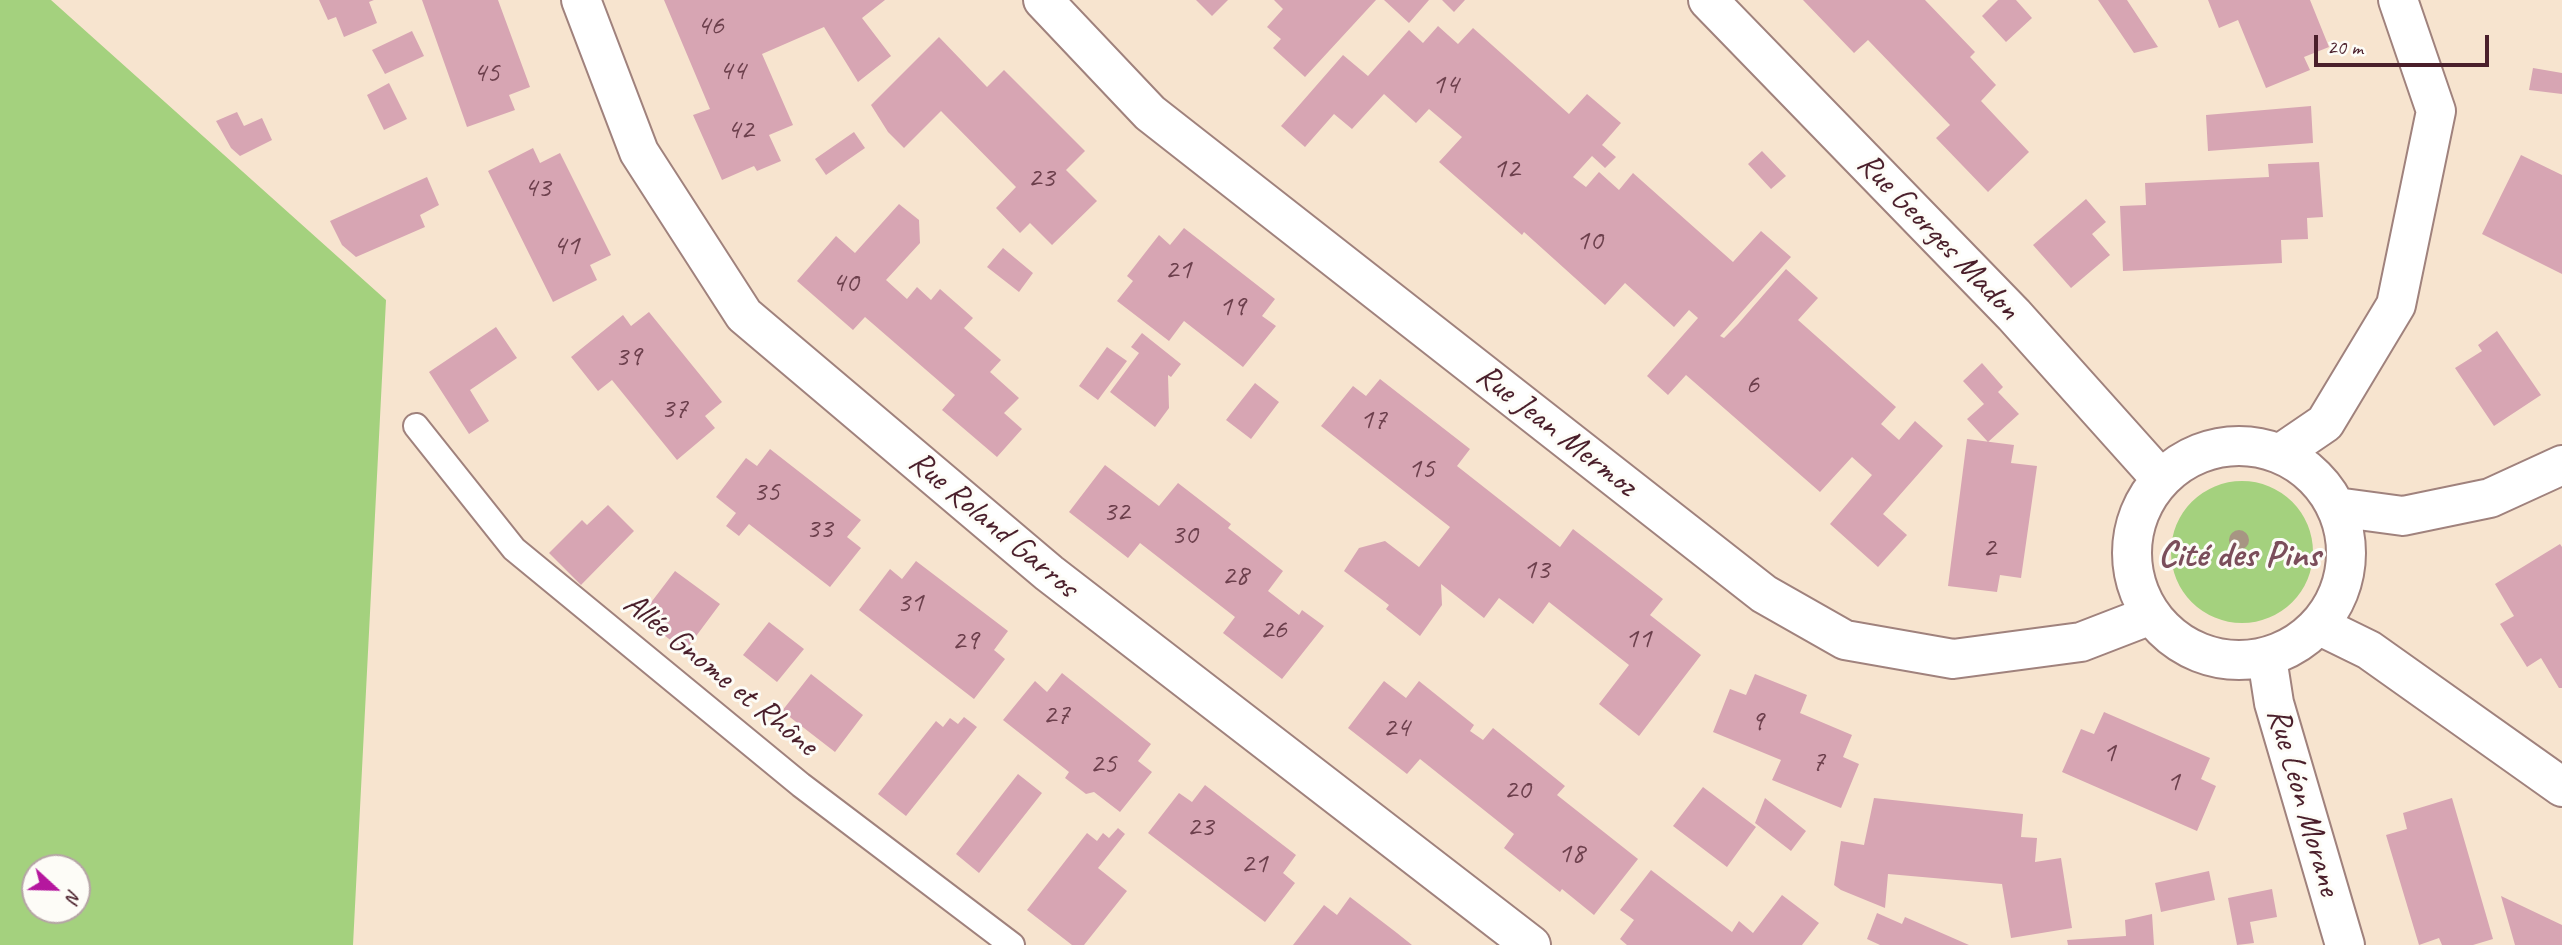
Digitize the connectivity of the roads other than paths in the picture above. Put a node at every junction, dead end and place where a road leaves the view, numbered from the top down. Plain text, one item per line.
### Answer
1 (581, 0) edge
2 (1043, 0) edge
3 (1708, 0) edge
4 (2398, 0) edge
5 (416, 426) dead end
6 (2281, 453) junction
7 (2562, 465) edge
8 (2161, 480) junction
9 (2336, 507) junction
10 (2151, 615) junction
11 (2320, 626) junction
12 (2267, 658) junction
13 (2562, 786) edge
14 (1012, 945) edge
15 (1531, 945) edge
16 (2345, 945) edge

1 - 15 street, Rue Roland Garros
2 - 10 street, Rue Jean Mermoz
3 - 8 street, Rue Georges Madon
4 - 6 street
5 - 14 lane, Allée Gnome et Rhône
6 - 8 street
6 - 9 street
7 - 9 street
8 - 10 street
9 - 11 street
10 - 12 street
11 - 12 street
11 - 13 street
12 - 16 street, Rue Léon Morane

